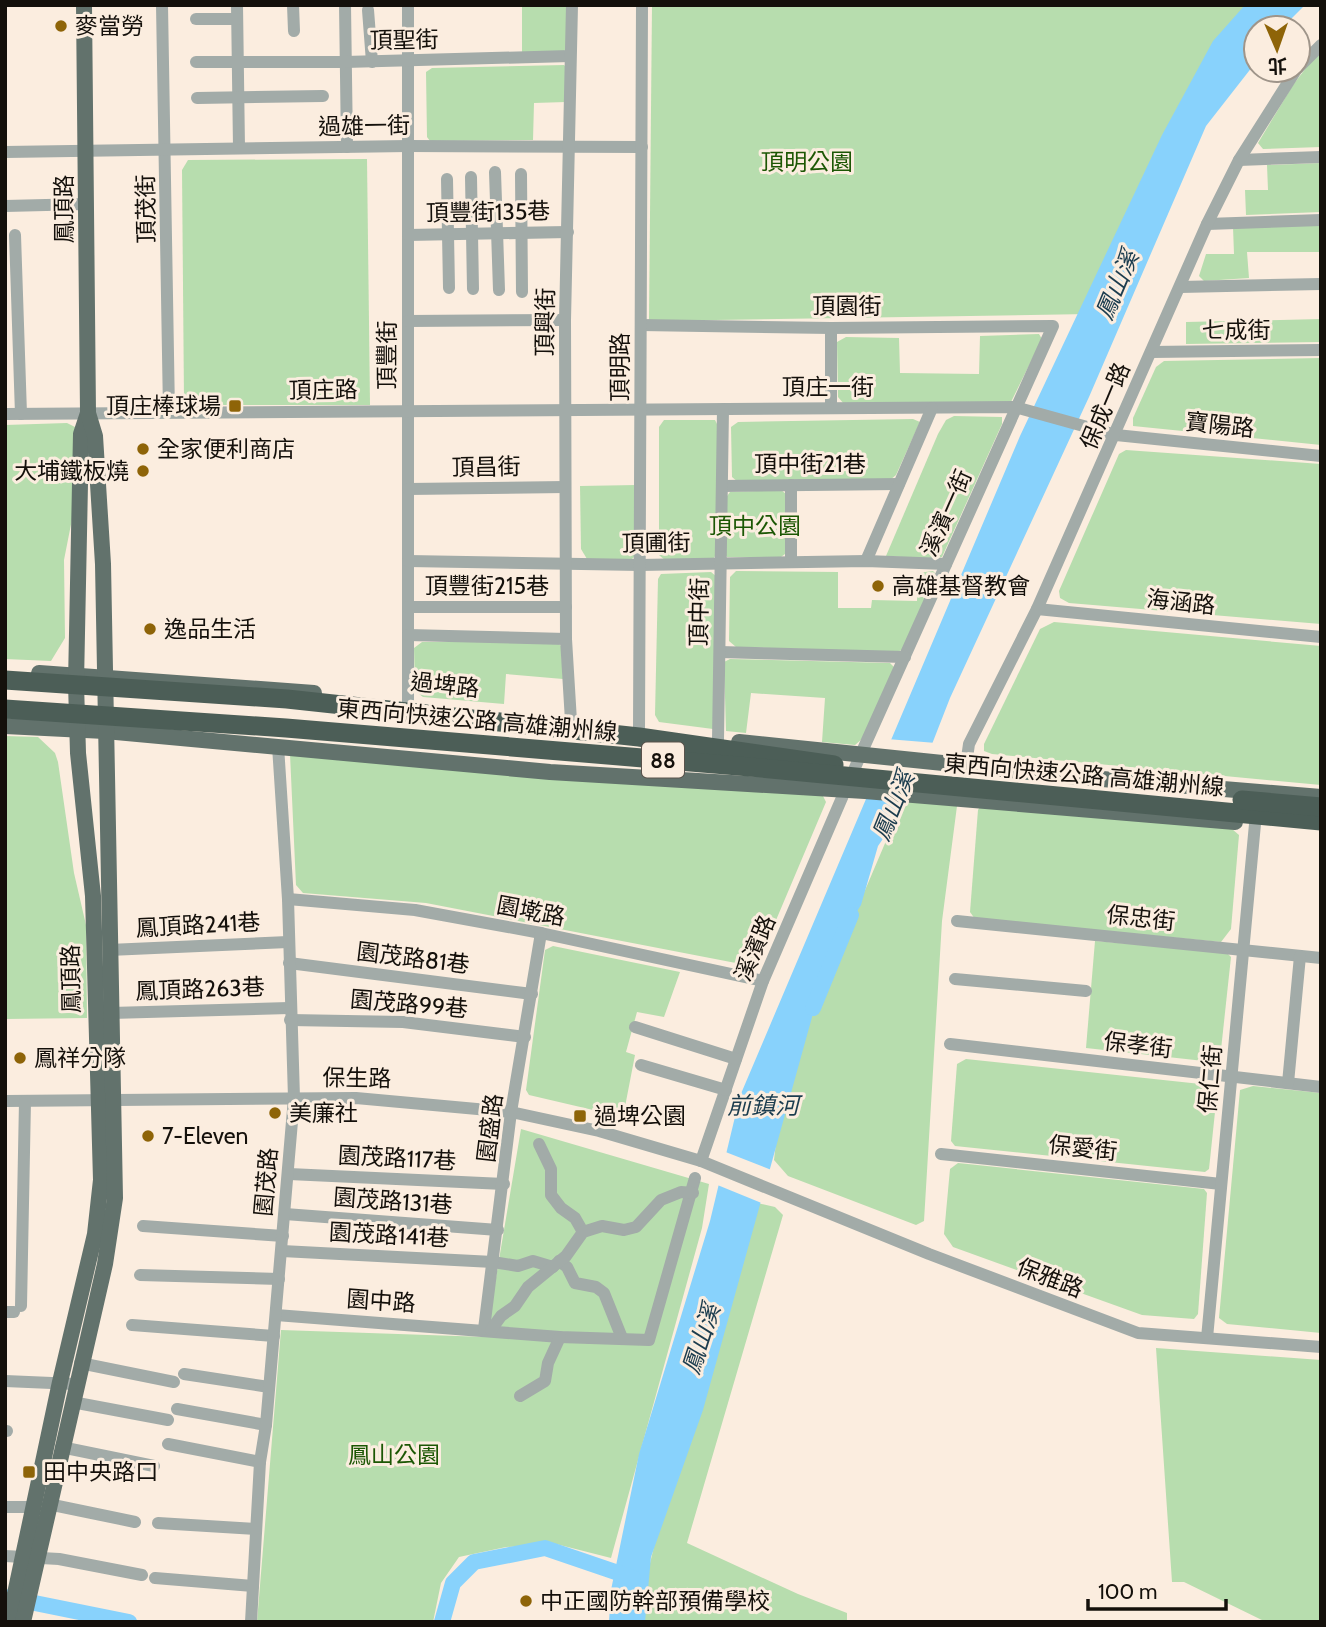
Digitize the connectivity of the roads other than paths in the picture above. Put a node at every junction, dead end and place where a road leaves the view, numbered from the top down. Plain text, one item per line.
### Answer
1 (84, 5) edge
2 (162, 5) edge
3 (293, 5) edge
4 (408, 5) edge
5 (572, 5) edge
6 (642, 5) edge
7 (345, 10) edge
8 (368, 10) dead end
9 (237, 12) edge
10 (196, 19) dead end
11 (294, 31) dead end
12 (570, 56) junction
13 (238, 61) junction
14 (408, 61) junction
15 (196, 62) dead end
16 (345, 62) junction
17 (372, 62) junction
18 (1287, 84) edge
19 (323, 96) dead end
20 (239, 97) junction
21 (197, 98) dead end
22 (408, 146) junction
23 (570, 146) junction
24 (347, 147) junction
25 (642, 147) junction
26 (239, 148) junction
27 (166, 149) junction
28 (87, 150) junction
29 (5, 152) edge
30 (1321, 157) edge
31 (1239, 160) junction
32 (495, 172) dead end
33 (521, 174) dead end
34 (471, 177) dead end
35 (447, 179) dead end
36 (87, 204) junction
37 (5, 205) edge
38 (1321, 220) edge
39 (1207, 225) junction
40 (522, 232) junction
41 (568, 232) junction
42 (473, 233) junction
43 (496, 233) junction
44 (448, 234) junction
45 (15, 235) dead end
46 (408, 235) junction
47 (1321, 284) edge
48 (1180, 287) junction
49 (449, 288) dead end
50 (474, 289) dead end
51 (499, 289) dead end
52 (522, 292) dead end
53 (11, 316) edge
54 (565, 320) junction
55 (408, 321) junction
56 (641, 325) junction
57 (1053, 326) joint
58 (831, 328) junction
59 (1321, 350) edge
60 (1151, 352) junction
61 (1015, 407) junction
62 (831, 408) junction
63 (932, 408) junction
64 (641, 409) junction
65 (723, 409) junction
66 (408, 410) junction
67 (566, 410) junction
68 (169, 412) junction
69 (88, 413) junction
70 (5, 414) edge
71 (21, 414) junction
72 (1116, 435) junction
73 (1321, 456) edge
74 (899, 484) junction
75 (792, 485) junction
76 (722, 486) junction
77 (565, 488) junction
78 (408, 489) junction
79 (408, 561) junction
80 (792, 561) junction
81 (866, 561) junction
82 (721, 562) junction
83 (565, 564) junction
84 (946, 564) junction
85 (640, 565) junction
86 (408, 607) junction
87 (566, 607) junction
88 (1037, 609) junction
89 (408, 635) junction
90 (1321, 637) edge
91 (566, 639) junction
92 (720, 652) junction
93 (905, 657) junction
94 (76, 679) junction
95 (104, 680) junction
96 (6, 682) edge
97 (408, 705) junction
98 (5, 709) edge
99 (5, 718) edge
100 (571, 721) junction
101 (78, 725) junction
102 (5, 726) edge
103 (105, 727) junction
104 (639, 730) junction
105 (718, 740) junction
106 (278, 746) junction
107 (860, 755) junction
108 (966, 765) junction
109 (840, 778) junction
110 (1321, 797) edge
111 (1321, 807) edge
112 (1321, 821) edge
113 (1255, 824) junction
114 (1321, 831) edge
115 (288, 898) junction
116 (957, 921) dead end
117 (541, 933) junction
118 (288, 942) junction
119 (109, 950) junction
120 (1243, 950) junction
121 (1300, 956) junction
122 (1321, 958) edge
123 (289, 963) junction
124 (955, 979) dead end
125 (763, 981) junction
126 (1086, 990) dead end
127 (532, 994) junction
128 (111, 1013) junction
129 (290, 1014) junction
130 (635, 1027) dead end
131 (525, 1037) junction
132 (950, 1044) dead end
133 (736, 1059) junction
134 (641, 1065) dead end
135 (1231, 1076) junction
136 (1288, 1083) junction
137 (1321, 1087) edge
138 (726, 1090) junction
139 (294, 1098) junction
140 (98, 1100) junction
141 (116, 1100) junction
142 (5, 1101) edge
143 (25, 1101) junction
144 (511, 1112) junction
145 (539, 1144) dead end
146 (941, 1154) dead end
147 (701, 1161) junction
148 (289, 1174) junction
149 (695, 1178) dead end
150 (504, 1184) junction
151 (1221, 1184) junction
152 (693, 1193) junction
153 (285, 1214) junction
154 (144, 1226) dead end
155 (498, 1230) junction
156 (583, 1232) junction
157 (283, 1236) junction
158 (282, 1251) junction
159 (494, 1262) junction
160 (556, 1264) junction
161 (140, 1275) dead end
162 (279, 1279) junction
163 (14, 1310) edge
164 (276, 1315) junction
165 (132, 1325) dead end
166 (487, 1330) junction
167 (274, 1336) junction
168 (560, 1337) junction
169 (622, 1338) junction
170 (1207, 1338) junction
171 (1321, 1347) edge
172 (80, 1363) junction
173 (5, 1381) edge
174 (67, 1383) junction
175 (269, 1387) junction
176 (520, 1396) dead end
177 (72, 1402) junction
178 (177, 1409) dead end
179 (168, 1420) dead end
180 (266, 1424) junction
181 (168, 1444) dead end
182 (61, 1447) junction
183 (260, 1462) junction
184 (154, 1466) dead end
185 (40, 1506) junction
186 (5, 1507) edge
187 (135, 1522) dead end
188 (158, 1523) dead end
189 (256, 1529) junction
190 (5, 1556) edge
191 (30, 1556) junction
192 (253, 1586) junction
193 (16, 1618) edge
194 (251, 1622) edge

1 - 28 main road, 鳳頂路
2 - 27 street, 頂茂街
3 - 11 street
4 - 14 street, 頂豐街
5 - 12 street, 頂興街
6 - 25 street, 頂明路
7 - 16 street
8 - 17 street
9 - 10 street
9 - 13 street
12 - 14 street, 頂聖街
12 - 23 street, 頂興街
13 - 15 street, 頂聖街
13 - 16 street, 頂聖街
13 - 20 street
14 - 17 street, 頂聖街
14 - 22 street, 頂豐街
16 - 17 street, 頂聖街
16 - 24 street
18 - 31 street, 保成一路
19 - 20 street
20 - 21 street
20 - 26 street
22 - 23 street, 過雄一街
22 - 24 street, 過雄一街
22 - 46 street, 頂豐街
23 - 25 street, 過雄一街
23 - 41 street, 頂興街
24 - 26 street, 過雄一街
25 - 56 street, 頂明路
26 - 27 street, 過雄一街
27 - 28 street, 過雄一街
27 - 68 street, 頂茂街
28 - 29 street, 過雄一街
28 - 36 main road, 鳳頂路
30 - 31 street
31 - 39 street, 保成一路
32 - 43 street
33 - 40 street
34 - 42 street
35 - 44 street
36 - 37 street
36 - 69 main road, 鳳頂路
38 - 39 street
39 - 48 street, 保成一路
40 - 41 street, 頂豐街135巷
40 - 43 street, 頂豐街135巷
40 - 52 street
41 - 54 street, 頂興街
42 - 43 street, 頂豐街135巷
42 - 44 street, 頂豐街135巷
42 - 50 street
43 - 51 street
44 - 46 street, 頂豐街135巷
44 - 49 street
45 - 53 street
46 - 55 street, 頂豐街
47 - 48 street
48 - 60 street, 保成一路
53 - 71 street
54 - 55 street
54 - 67 street, 頂興街
55 - 66 street, 頂豐街
56 - 58 street, 頂園街
56 - 64 street, 頂明路
57 - 58 street, 頂園街
57 - 61 street, 溪濱一街
58 - 62 street
59 - 60 street, 七成街
60 - 72 street, 保成一路
61 - 63 street, 頂庄一街
61 - 72 street, 寶陽路
61 - 84 street, 溪濱一街
62 - 63 street, 頂庄一街
62 - 65 street, 頂庄一街
63 - 74 street
64 - 65 street, 頂庄一街
64 - 67 street, 頂庄路
64 - 85 street, 頂明路
65 - 76 street, 頂中街
66 - 67 street, 頂庄路
66 - 68 street, 頂庄路
66 - 78 street, 頂豐街
67 - 77 street, 頂興街
68 - 69 street, 頂庄路
69 - 71 street, 頂庄路
69 - 94 main road, 鳳頂路
69 - 95 main road, 鳳頂路
70 - 71 street, 頂庄路
72 - 73 street, 寶陽路
72 - 88 street, 保成一路
74 - 75 street, 頂中街21巷
74 - 81 street
75 - 76 street, 頂中街21巷
75 - 80 street
76 - 82 street, 頂中街
77 - 78 street, 頂昌街
77 - 83 street, 頂興街
78 - 79 street, 頂豐街
79 - 83 street, 頂圃街
79 - 86 street, 頂豐街
80 - 81 street, 頂圃街
80 - 82 street, 頂圃街
81 - 84 street, 頂圃街
82 - 85 street, 頂圃街
82 - 92 street, 頂中街
83 - 85 street, 頂圃街
83 - 87 street, 頂興街
84 - 93 street, 溪濱一街
85 - 104 street, 頂明路
86 - 87 street, 頂豐街215巷
86 - 89 street, 頂豐街
87 - 91 street, 頂興街
88 - 90 street, 海涵路
88 - 108 street, 保成一路
89 - 91 street
89 - 97 street, 頂豐街
91 - 100 street, 頂興街
92 - 93 street
92 - 105 street, 頂中街
93 - 107 street, 溪濱一街
94 - 95 highway
94 - 96 highway
94 - 101 main road, 鳳頂路
95 - 97 main road, 過埤路
95 - 103 main road, 鳳頂路
95 - 109 highway
96 - 109 highway, 東西向快速公路 高雄潮州線 / 88
97 - 100 main road, 過埤路
98 - 109 highway, 東西向快速公路 高雄潮州線 / 88
99 - 101 highway
100 - 104 main road, 過埤路
101 - 102 main road
101 - 103 highway
101 - 140 main road, 鳳頂路
103 - 106 main road
103 - 109 highway
103 - 119 main road, 鳳頂路
104 - 105 main road, 過埤路
105 - 107 main road, 過埤路
106 - 109 main road
106 - 115 street, 園茂路
107 - 108 main road, 過埤路
107 - 109 street, 溪濱路
108 - 110 main road
109 - 111 highway, 東西向快速公路 高雄潮州線 / 88
109 - 112 highway, 東西向快速公路 高雄潮州線 / 88
109 - 113 main road
109 - 125 street, 溪濱路
113 - 114 main road
113 - 120 street, 保仁街
115 - 117 street, 園墘路
115 - 118 street, 園茂路
116 - 120 street, 保忠街
117 - 125 street, 園墘路
117 - 127 street, 園盛路
118 - 119 street, 鳳頂路241巷
118 - 123 street, 園茂路
119 - 128 main road, 鳳頂路
120 - 121 street, 保忠街
120 - 135 street, 保仁街
121 - 122 street, 保忠街
121 - 136 street
123 - 127 street, 園茂路81巷
123 - 129 street, 園茂路
124 - 126 street
125 - 133 street, 溪濱路
127 - 131 street, 園盛路
128 - 129 street, 鳳頂路263巷
128 - 141 main road, 鳳頂路
129 - 131 street, 園茂路99巷
129 - 139 street, 園茂路
130 - 133 street
131 - 144 street, 園盛路
132 - 135 street, 保孝街
133 - 138 street, 溪濱路
134 - 138 street
135 - 136 street, 保孝街
135 - 151 street, 保仁街
136 - 137 street, 保孝街
138 - 147 street, 溪濱路
139 - 141 street, 保生路
139 - 144 street, 保生路
139 - 148 street, 園茂路
140 - 141 street, 保生路
140 - 143 street, 保生路
140 - 174 main road, 鳳頂路
141 - 172 main road, 鳳頂路
142 - 143 street, 保生路
143 - 163 street
144 - 147 street, 保生路
144 - 150 street, 園盛路
145 - 156 street
146 - 151 street, 保愛街
147 - 170 street, 保雅路
148 - 150 street, 園茂路117巷
148 - 153 street, 園茂路
149 - 152 street
150 - 155 street, 園盛路
151 - 170 street, 保仁街
152 - 156 street
152 - 169 street, 園中路
153 - 155 street, 園茂路131巷
153 - 157 street, 園茂路
154 - 157 street
155 - 159 street, 園盛路
156 - 160 street
157 - 158 street, 園茂路
158 - 159 street, 園茂路141巷
158 - 162 street, 園茂路
159 - 160 street, 園茂路141巷
159 - 166 street, 園盛路
160 - 166 street
160 - 169 street
161 - 162 street
162 - 164 street, 園茂路
164 - 166 street, 園中路
164 - 167 street, 園茂路
165 - 167 street
166 - 168 street, 園中路
167 - 175 street, 園茂路
168 - 169 street, 園中路
168 - 176 street
170 - 171 street, 保雅路
172 - 174 main road, 鳳頂路
172 - 175 street
173 - 174 street
174 - 177 main road, 鳳頂路
174 - 185 main road, 鳳頂路
175 - 180 street, 園茂路
177 - 179 street
177 - 182 main road, 鳳頂路
178 - 180 street
180 - 183 street, 園茂路
181 - 183 street
182 - 184 street
182 - 185 main road, 鳳頂路
183 - 189 street, 園茂路
185 - 186 street
185 - 187 street
185 - 191 main road, 鳳頂路
188 - 189 street
189 - 192 street, 園茂路
190 - 191 street
191 - 192 street
191 - 193 main road, 鳳頂路
192 - 194 street, 園茂路

